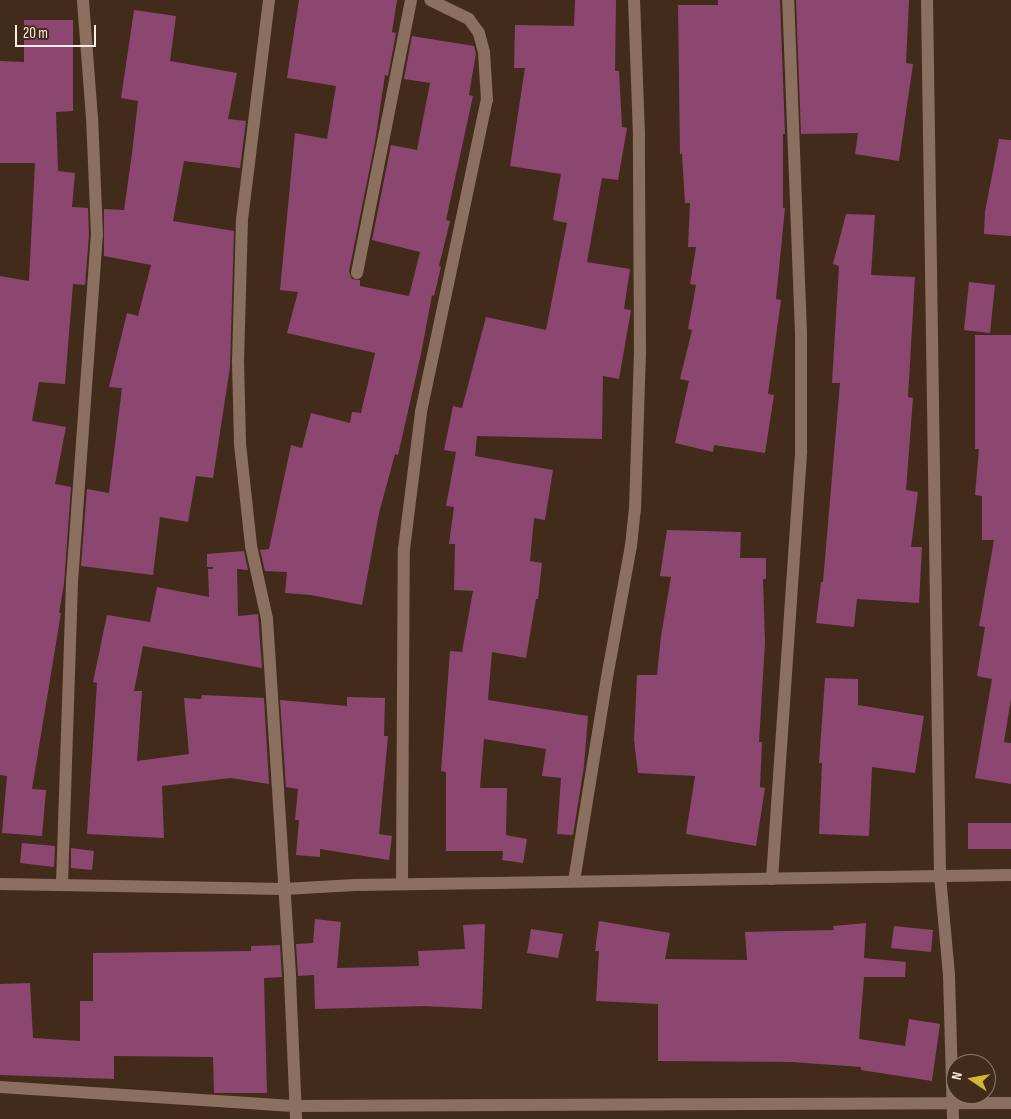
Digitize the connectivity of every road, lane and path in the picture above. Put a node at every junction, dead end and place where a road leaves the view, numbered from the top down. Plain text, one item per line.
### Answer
1 (83, 0) edge
2 (269, 0) edge
3 (411, 0) edge
4 (430, 0) edge
5 (634, 0) edge
6 (788, 0) edge
7 (928, 0) edge
8 (357, 273) dead end
9 (1011, 875) edge
10 (940, 876) junction
11 (772, 879) junction
12 (574, 882) junction
13 (0, 884) edge
14 (62, 884) junction
15 (402, 884) junction
16 (284, 889) junction
17 (953, 1054) edge
18 (0, 1087) edge
19 (946, 1102) edge
20 (996, 1103) edge
21 (1011, 1103) edge
22 (955, 1104) edge
23 (296, 1113) edge
24 (954, 1119) edge

1 - 14 street
2 - 16 street
3 - 8 street
4 - 15 street
5 - 12 street
6 - 11 street
7 - 10 street
9 - 10 street
10 - 11 street
10 - 17 street
11 - 12 street
12 - 15 street
13 - 14 street
14 - 16 street
15 - 16 street
16 - 23 street
18 - 23 street
19 - 23 street
20 - 21 street
22 - 24 street

